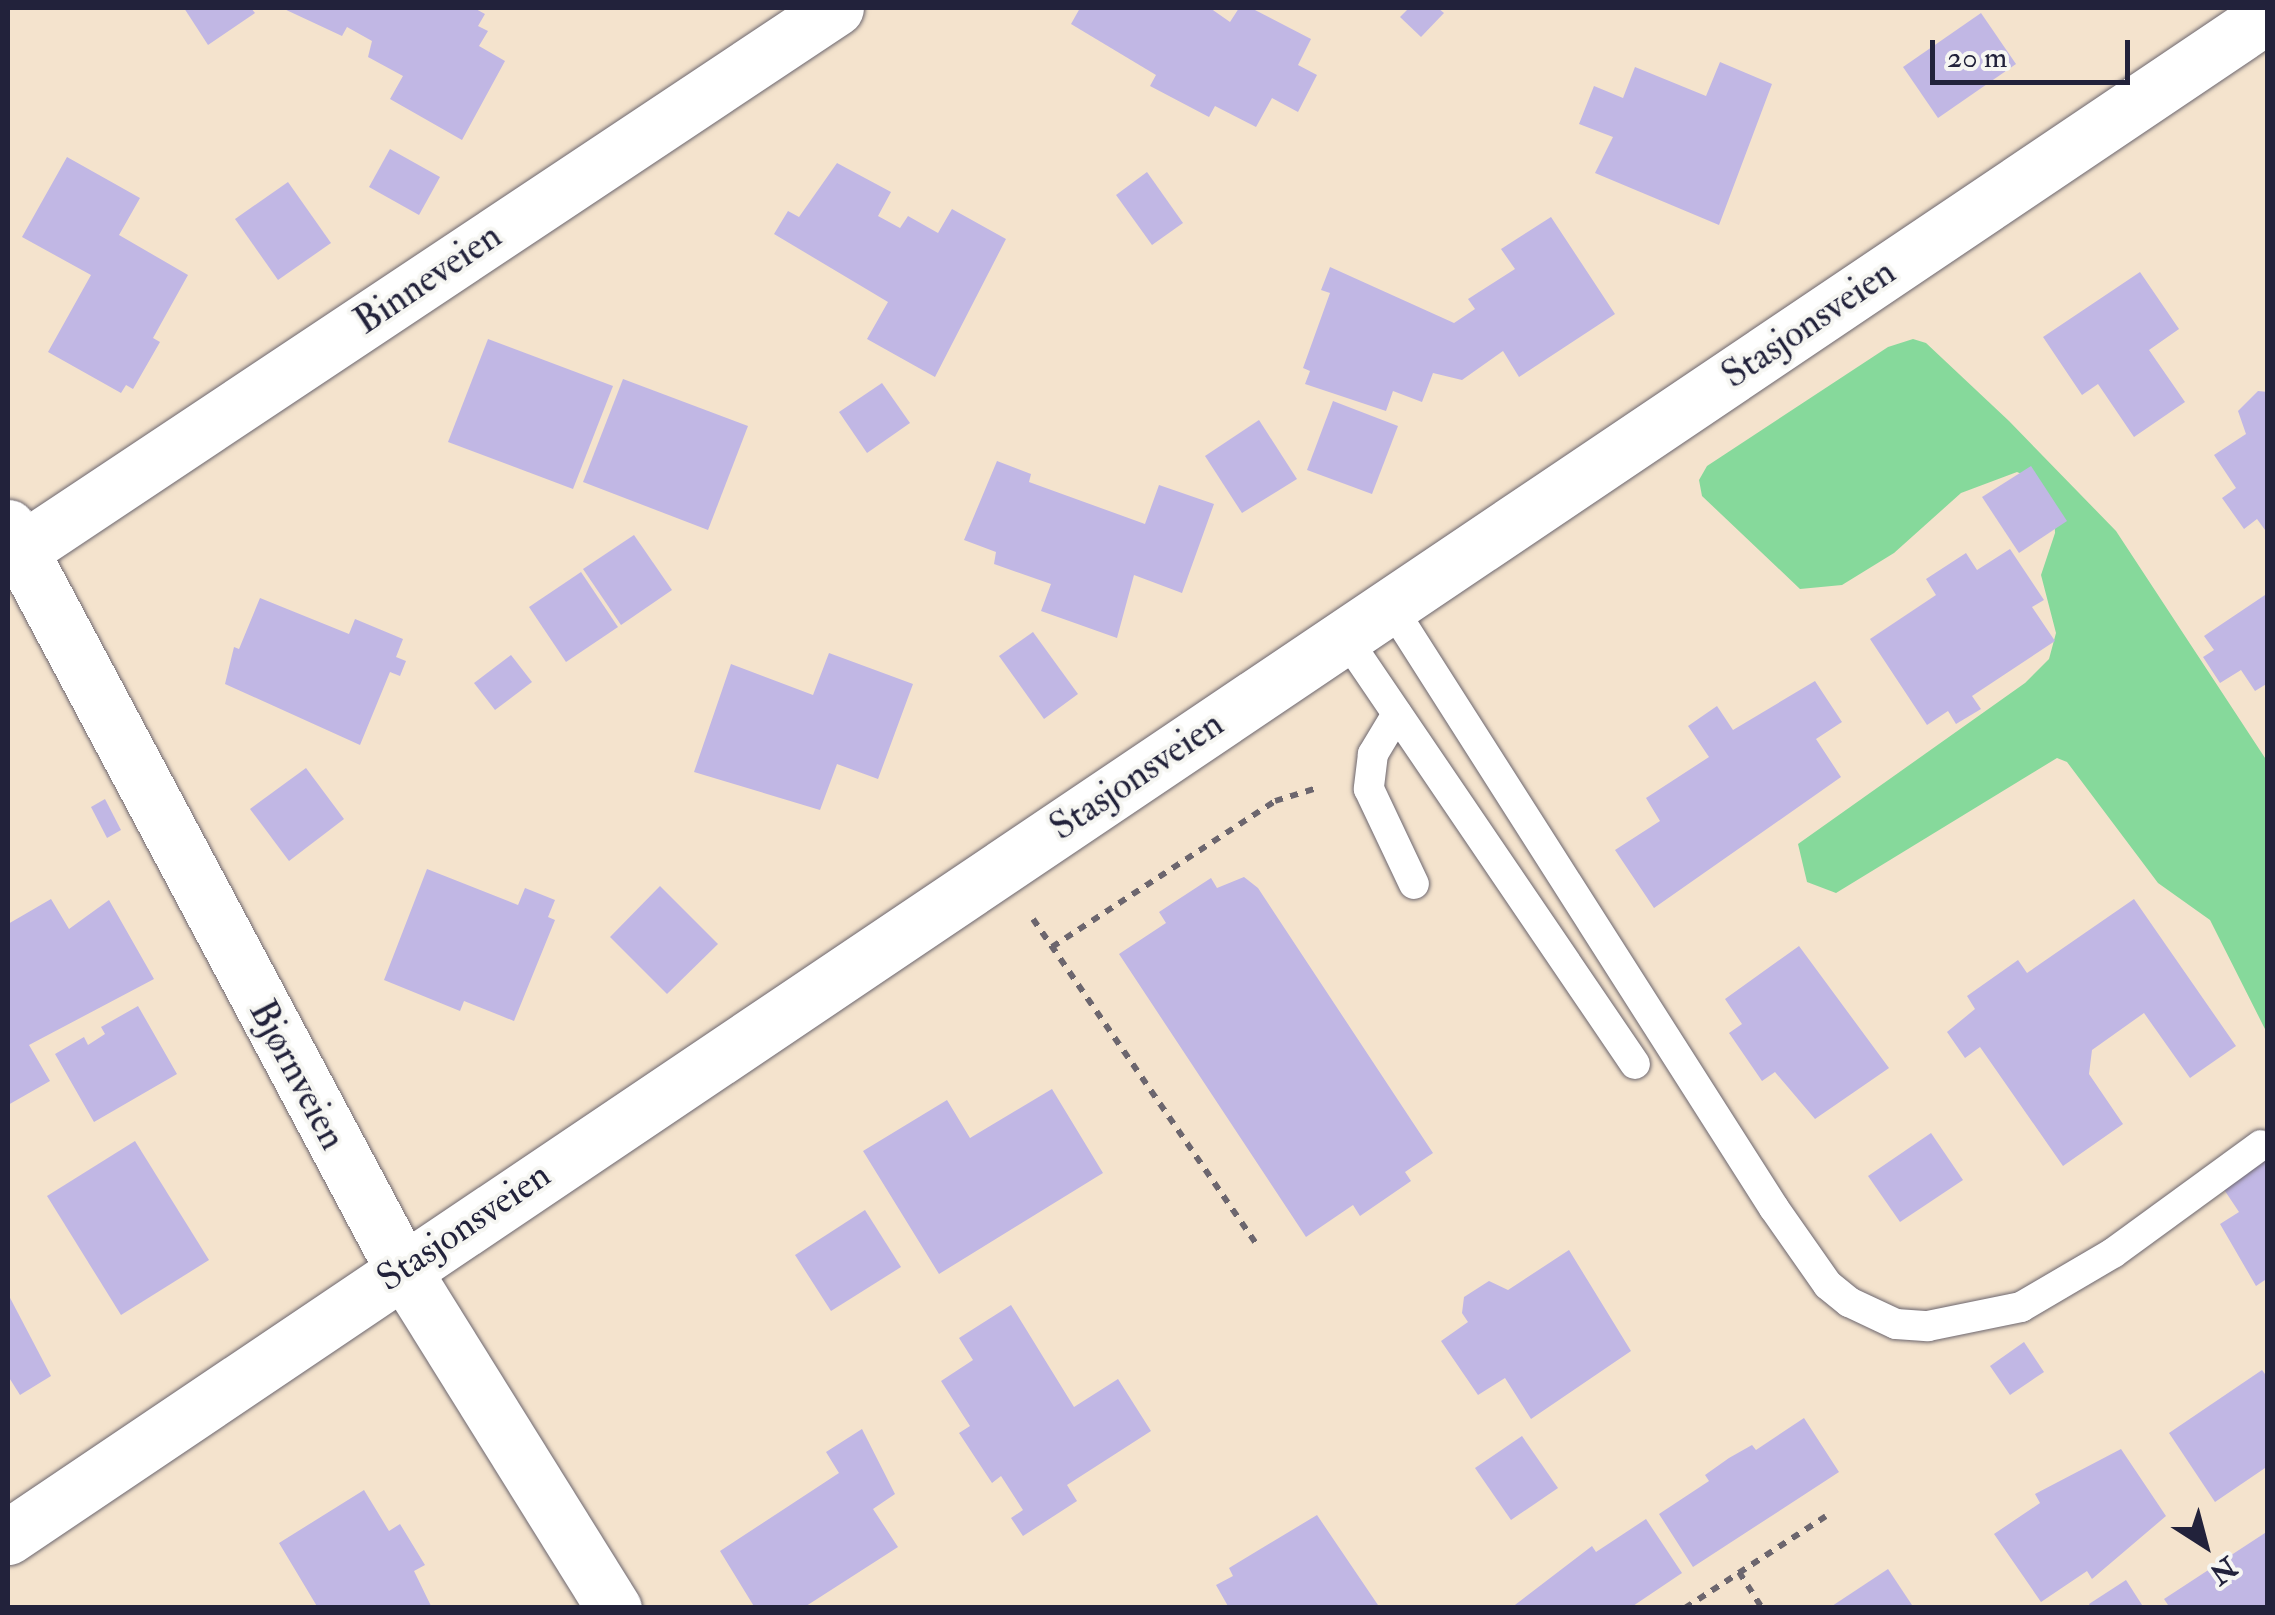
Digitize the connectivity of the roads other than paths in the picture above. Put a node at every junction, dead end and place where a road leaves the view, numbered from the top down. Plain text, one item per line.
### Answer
1 (836, 8) edge
2 (2268, 15) edge
3 (12, 545) edge
4 (1390, 605) junction
5 (1344, 638) junction
6 (1397, 714) junction
7 (1414, 884) dead end
8 (1635, 1064) dead end
9 (2261, 1145) dead end
10 (402, 1268) junction
11 (8, 1538) edge
12 (614, 1608) edge

1 - 3 street, Binneveien
2 - 4 street, Stasjonsveien
3 - 10 street, Bjørnveien
4 - 5 street, Stasjonsveien
4 - 9 lane
5 - 6 lane
5 - 10 street, Stasjonsveien
6 - 7 lane
6 - 8 lane
10 - 11 street, Stasjonsveien
10 - 12 street, Bjørnveien

